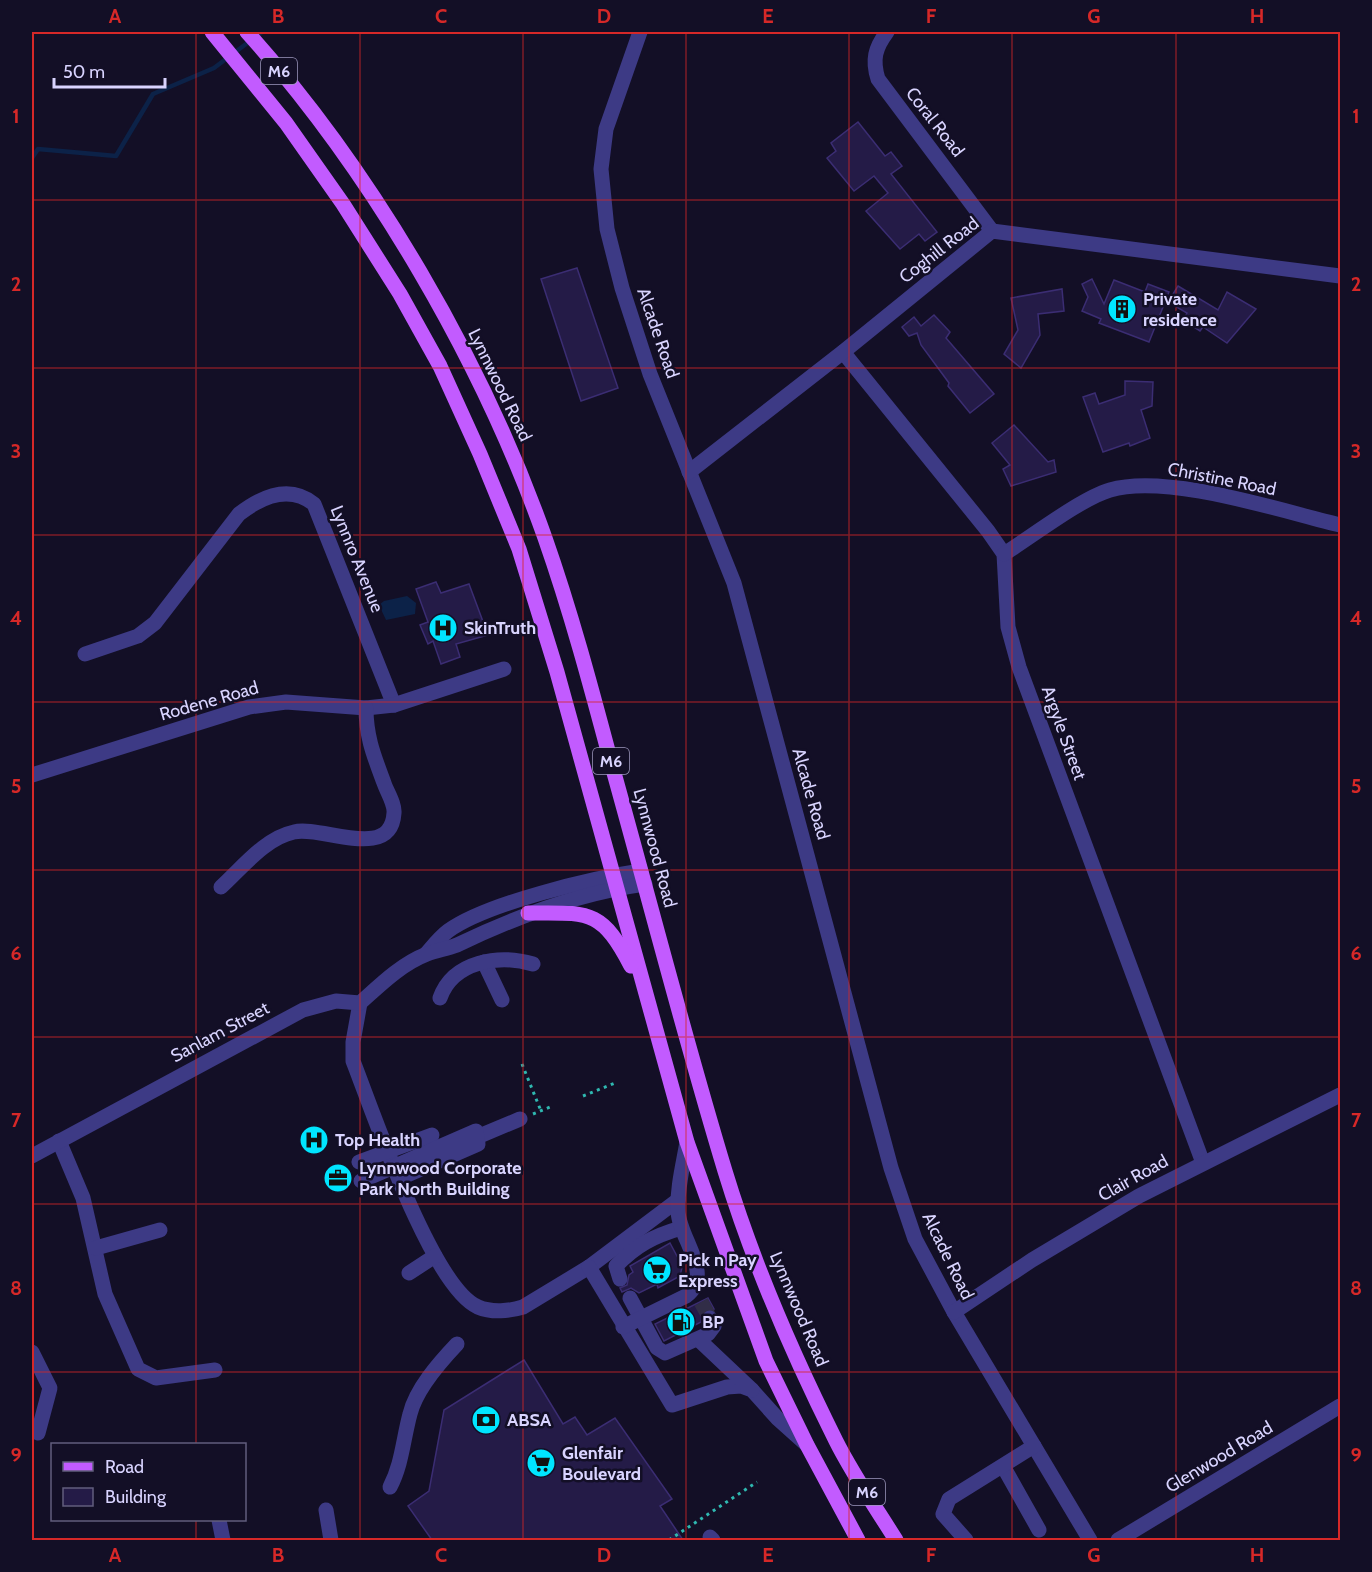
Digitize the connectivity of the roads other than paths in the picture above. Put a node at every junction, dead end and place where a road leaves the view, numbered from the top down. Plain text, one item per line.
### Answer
1 (212, 32) edge
2 (247, 32) edge
3 (640, 32) edge
4 (887, 32) edge
5 (992, 231) junction
6 (1341, 276) edge
7 (843, 352) junction
8 (689, 472) junction
9 (1341, 525) edge
10 (1004, 554) junction
11 (86, 654) dead end
12 (504, 669) dead end
13 (394, 705) junction
14 (366, 708) junction
15 (32, 775) edge
16 (643, 877) junction
17 (615, 881) junction
18 (221, 886) dead end
19 (528, 913) junction
20 (426, 954) junction
21 (484, 962) junction
22 (532, 964) dead end
23 (644, 990) junction
24 (440, 998) dead end
25 (502, 1000) dead end
26 (360, 1003) junction
27 (1341, 1095) edge
28 (520, 1119) road end
29 (59, 1142) junction
30 (687, 1142) junction
31 (437, 1147) junction
32 (32, 1156) edge
33 (359, 1162) dead end
34 (1203, 1163) junction
35 (394, 1164) junction
36 (360, 1180) dead end
37 (678, 1200) junction
38 (681, 1228) junction
39 (160, 1230) dead end
40 (96, 1248) junction
41 (435, 1256) junction
42 (589, 1267) junction
43 (409, 1273) dead end
44 (620, 1279) dead end
45 (630, 1298) dead end
46 (954, 1312) junction
47 (640, 1318) junction
48 (710, 1318) dead end
49 (624, 1327) junction
50 (698, 1339) junction
51 (457, 1344) dead end
52 (32, 1352) edge
53 (215, 1370) dead end
54 (752, 1390) junction
55 (1341, 1406) edge
56 (38, 1433) dead end
57 (807, 1445) junction
58 (1034, 1446) junction
59 (1003, 1466) junction
60 (390, 1487) dead end
61 (326, 1510) dead end
62 (219, 1521) edge
63 (1039, 1530) dead end
64 (223, 1540) edge
65 (331, 1540) edge
66 (858, 1540) edge
67 (896, 1540) edge
68 (966, 1540) edge
69 (1090, 1540) edge
70 (1118, 1540) edge

1 - 17 main road, M6
2 - 16 main road, Lynnwood Road / M6
3 - 8 street, Alcade Road
4 - 5 street, Coral Road
5 - 6 street, Coghill Road
5 - 7 street, Coghill Road
7 - 8 street, Coghill Road
7 - 10 street
8 - 46 street, Alcade Road
9 - 10 street, Christine Road
10 - 34 street, Argyle Street
11 - 13 street, Lynnro Avenue
12 - 13 street, Rodene Road
13 - 14 street, Rodene Road
14 - 15 street, Rodene Road
14 - 18 street
16 - 17 street
16 - 67 main road, Lynnwood Road / M6
17 - 19 street
17 - 20 street
17 - 23 main road, M6
19 - 20 street
19 - 23 main road
20 - 26 street
21 - 22 street
21 - 24 street
21 - 25 street
23 - 30 main road, M6
26 - 29 street, Sanlam Street
26 - 35 street
27 - 34 street, Clair Road
28 - 31 street
29 - 32 street, Sanlam Street
29 - 40 street
30 - 37 street
30 - 57 main road, M6
31 - 35 street
31 - 35 street
33 - 35 street
34 - 46 street, Clair Road
35 - 36 street
35 - 41 street
37 - 38 street
37 - 42 street
38 - 44 street
38 - 47 street
39 - 40 street
40 - 53 street
41 - 42 street
41 - 43 street
42 - 49 street
45 - 47 street
46 - 58 street, Alcade Road
47 - 49 street
47 - 50 street
48 - 50 street
49 - 54 street
50 - 54 street
51 - 60 street
52 - 56 street
54 - 57 street
55 - 70 street, Glenwood Road
57 - 66 main road, M6
58 - 59 street
58 - 69 street, Alcade Road
59 - 63 street
59 - 68 street
61 - 65 street
62 - 64 street

